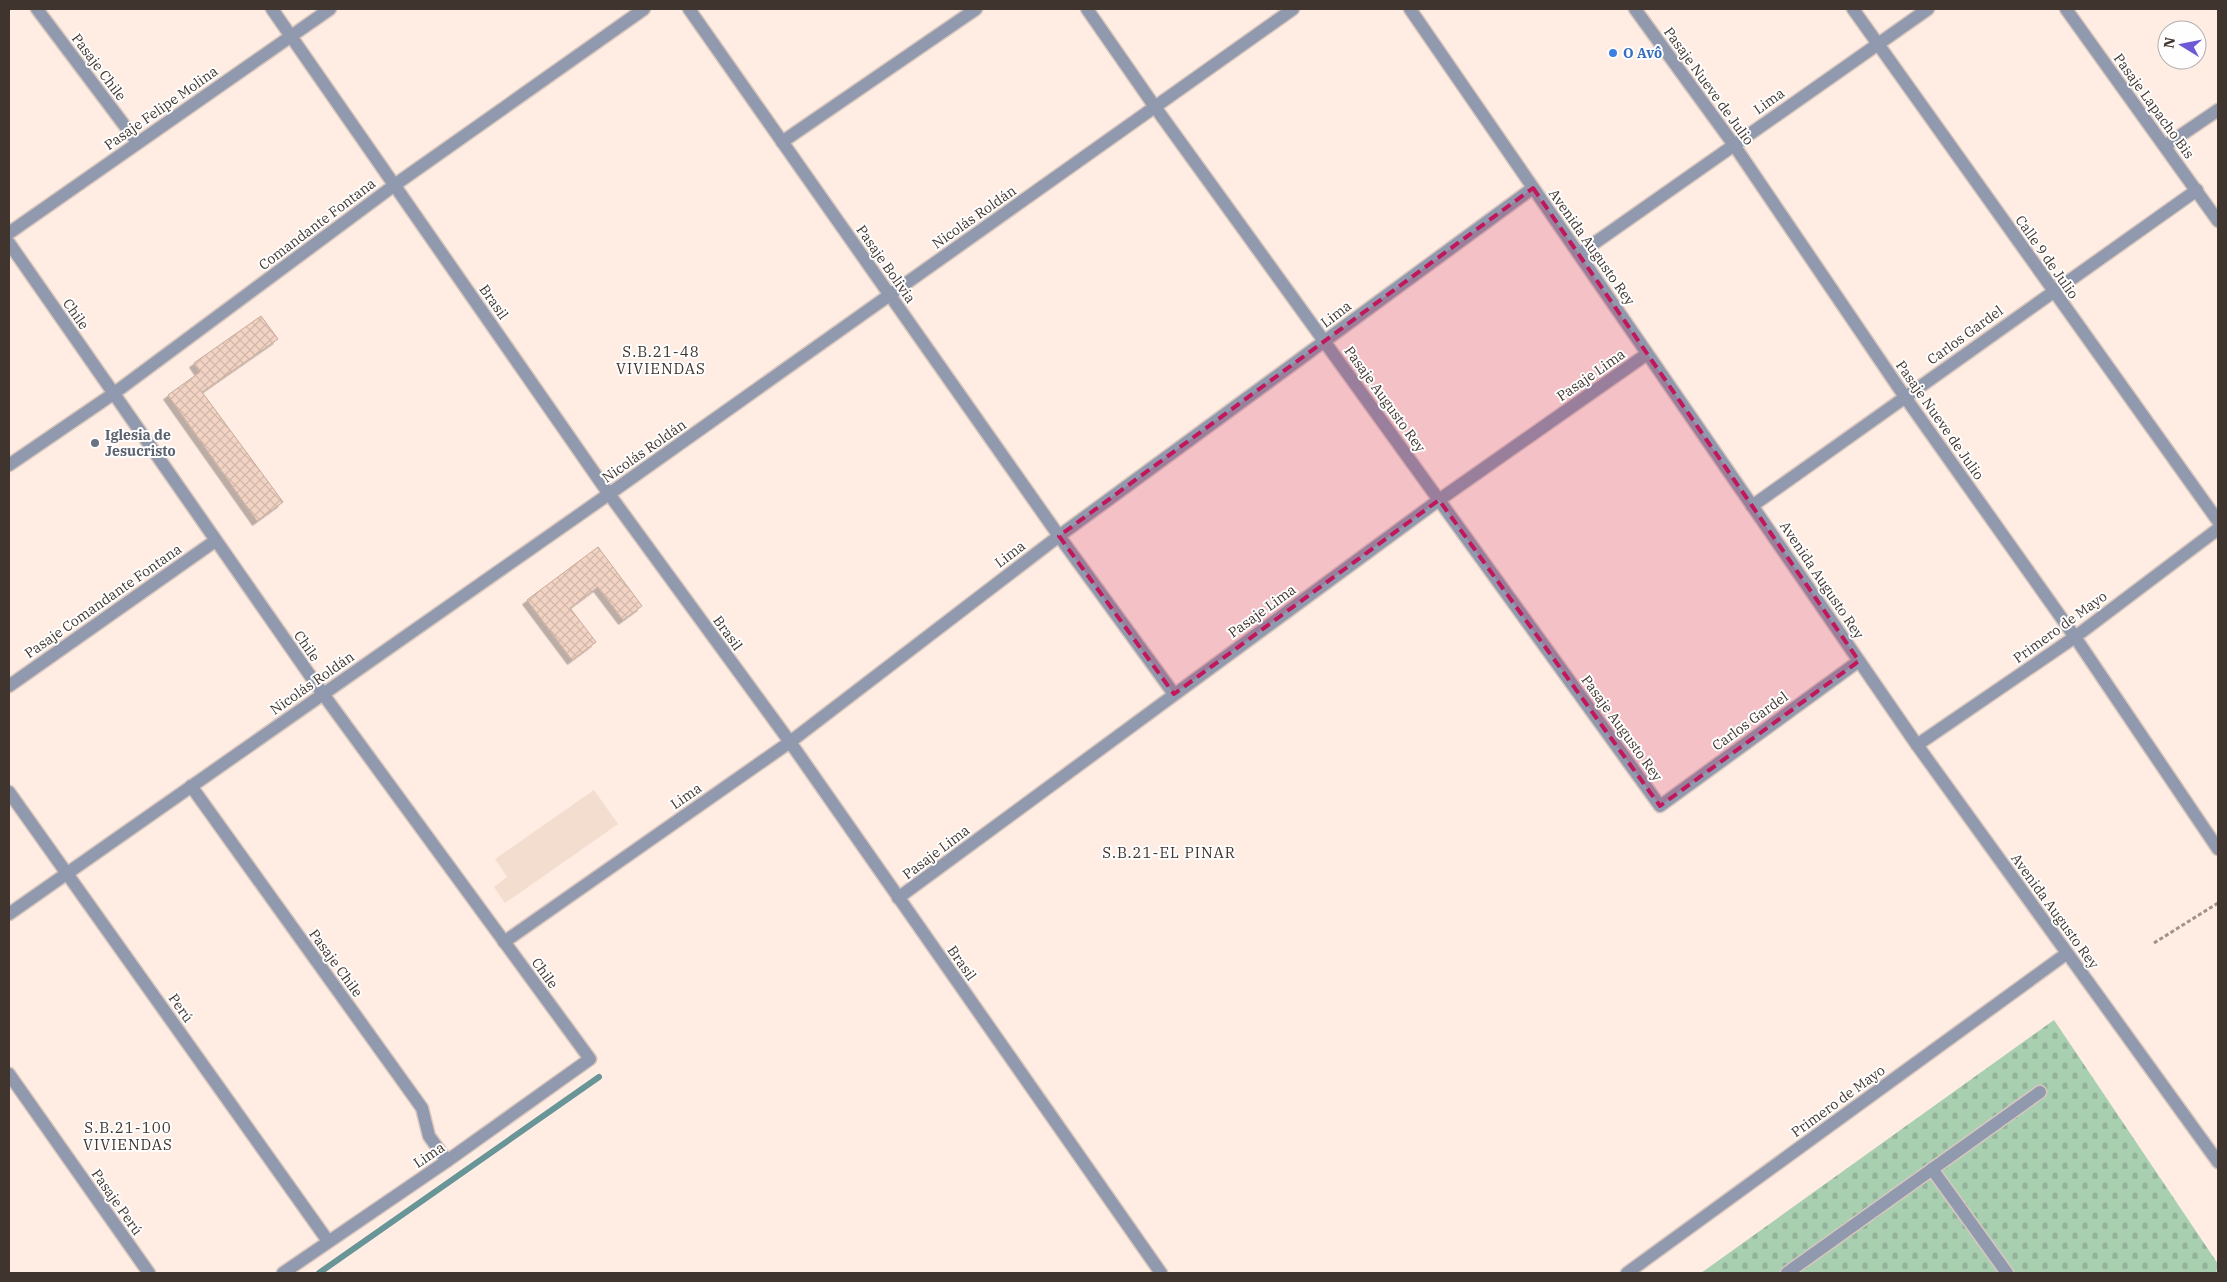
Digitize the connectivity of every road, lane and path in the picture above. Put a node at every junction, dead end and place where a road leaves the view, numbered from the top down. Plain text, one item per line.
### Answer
1 (36, 9) edge
2 (272, 9) edge
3 (330, 9) edge
4 (644, 9) edge
5 (689, 9) edge
6 (976, 9) edge
7 (1087, 9) edge
8 (1293, 9) edge
9 (1410, 9) edge
10 (1635, 9) edge
11 (1853, 9) edge
12 (1928, 9) edge
13 (2066, 9) edge
14 (291, 36) junction
15 (1877, 43) junction
16 (1155, 107) junction
17 (2218, 110) edge
18 (137, 142) junction
19 (782, 142) junction
20 (1734, 145) junction
21 (2165, 146) junction
22 (396, 184) junction
23 (1533, 188) junction
24 (2197, 190) junction
25 (2218, 221) edge
26 (9, 233) edge
27 (9, 243) edge
28 (1580, 254) junction
29 (2053, 291) junction
30 (890, 296) junction
31 (1325, 342) junction
32 (1647, 354) junction
33 (113, 394) junction
34 (1905, 397) junction
35 (9, 465) edge
36 (609, 494) junction
37 (1439, 500) junction
38 (1752, 506) junction
39 (2218, 521) edge
40 (2218, 529) edge
41 (1059, 536) junction
42 (215, 541) junction
43 (2074, 637) junction
44 (1859, 661) junction
45 (9, 686) edge
46 (322, 694) junction
47 (1174, 694) junction
48 (790, 742) junction
49 (1917, 745) junction
50 (191, 786) junction
51 (9, 792) edge
52 (1660, 806) joint
53 (2218, 849) edge
54 (67, 873) junction
55 (898, 898) junction
56 (2218, 903) edge
57 (9, 914) edge
58 (504, 942) junction
59 (2154, 942) dead end
60 (2066, 954) junction
61 (590, 1060) joint
62 (9, 1074) edge
63 (2040, 1092) dead end
64 (446, 1161) junction
65 (2218, 1162) edge
66 (1932, 1169) junction
67 (328, 1241) junction
68 (1795, 1271) edge
69 (149, 1273) edge
70 (283, 1273) edge
71 (1161, 1273) edge
72 (1627, 1273) edge
73 (2007, 1273) edge

1 - 18 street, Pasaje Chile
2 - 14 street, Brasil
3 - 14 street, Pasaje Felipe Molina
4 - 22 street, Comandante Fontana
5 - 19 street, Pasaje Bolivia
6 - 19 street
7 - 16 street, Pasaje Augusto Rey
8 - 16 street, Nicolás Roldán
9 - 23 street, Avenida Augusto Rey
10 - 20 street, Pasaje Nueve de Julio
11 - 15 street, Calle 9 de Julio
12 - 15 street, Lima
13 - 21 street, Pasaje Lapacho Bis
14 - 18 street, Pasaje Felipe Molina
14 - 22 street, Brasil
15 - 20 street, Lima
15 - 29 street, Calle 9 de Julio
16 - 30 street, Nicolás Roldán
16 - 31 street, Pasaje Augusto Rey
17 - 21 street
18 - 26 street, Pasaje Felipe Molina
19 - 30 street, Pasaje Bolivia
20 - 28 street, Lima
20 - 34 street, Pasaje Nueve de Julio
21 - 24 street, Pasaje Lapacho Bis
22 - 33 street, Comandante Fontana
22 - 36 street, Brasil
23 - 28 street, Avenida Augusto Rey
23 - 31 street, Lima
24 - 25 street, Pasaje Lapacho Bis
24 - 29 street, Carlos Gardel
27 - 33 street, Chile
28 - 32 street, Avenida Augusto Rey
29 - 34 street, Carlos Gardel
29 - 39 street, Calle 9 de Julio
30 - 36 street, Nicolás Roldán
30 - 41 street, Pasaje Bolivia
31 - 37 street, Pasaje Augusto Rey
31 - 41 street, Lima
32 - 37 street, Pasaje Lima
32 - 38 street, Avenida Augusto Rey
33 - 35 street, Comandante Fontana
33 - 42 street, Chile
34 - 38 street, Carlos Gardel
34 - 43 street, Pasaje Nueve de Julio
36 - 46 street, Nicolás Roldán
36 - 48 street, Brasil
37 - 47 street, Pasaje Lima
37 - 52 street, Pasaje Augusto Rey
38 - 44 street, Avenida Augusto Rey
40 - 43 street, Primero de Mayo
41 - 47 street, Pasaje Bolivia
41 - 48 street, Lima
42 - 45 street, Pasaje Comandante Fontana
42 - 46 street, Chile
43 - 49 street, Primero de Mayo
43 - 53 street, Pasaje Nueve de Julio
44 - 49 street, Avenida Augusto Rey
44 - 52 street, Carlos Gardel
46 - 50 street, Nicolás Roldán
46 - 58 street, Chile
47 - 55 street, Pasaje Lima
48 - 55 street, Brasil
48 - 58 street, Lima
49 - 60 street, Avenida Augusto Rey
50 - 54 street, Nicolás Roldán
50 - 64 street, Pasaje Chile
51 - 54 street, Perú
54 - 57 street, Nicolás Roldán
54 - 67 street, Perú
55 - 71 street, Brasil
56 - 59 path
58 - 61 street, Chile
60 - 65 street, Avenida Augusto Rey
60 - 72 street, Primero de Mayo
61 - 64 street, Lima
62 - 69 street, Pasaje Perú
63 - 66 street
64 - 67 street, Lima
66 - 68 street
66 - 73 street
67 - 70 street, Lima

